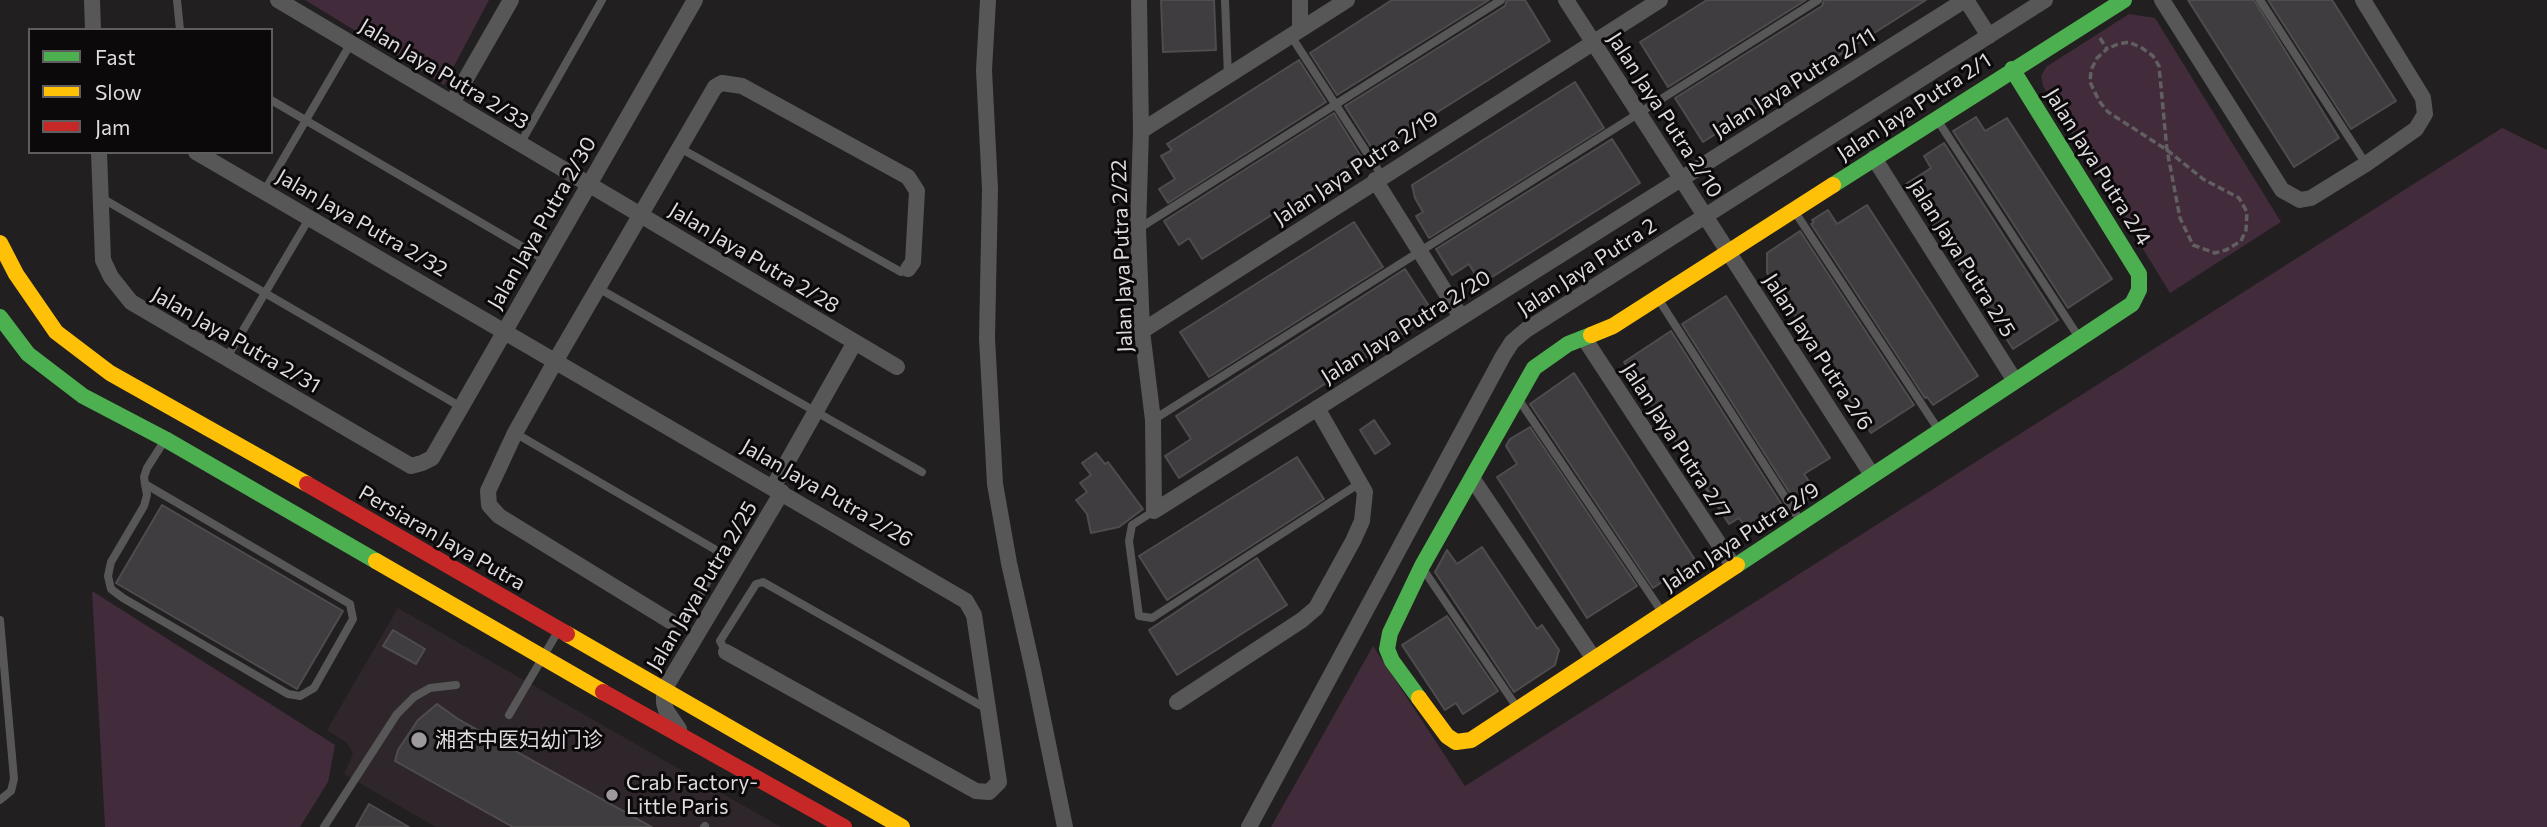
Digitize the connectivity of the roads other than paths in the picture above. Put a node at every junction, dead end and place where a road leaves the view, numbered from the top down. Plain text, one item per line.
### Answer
1 (92, 0) edge
2 (177, 0) edge
3 (278, 0) edge
4 (511, 0) edge
5 (602, 0) edge
6 (695, 0) edge
7 (988, 0) edge
8 (1139, 0) edge
9 (1225, 0) edge
10 (1300, 0) edge
11 (1346, 0) edge
12 (1501, 0) edge
13 (1566, 0) edge
14 (1660, 0) edge
15 (1818, 0) edge
16 (1966, 0) edge
17 (2045, 0) edge
18 (2124, 0) edge
19 (2162, 0) edge
20 (2260, 0) edge
21 (2364, 0) edge
22 (93, 28) edge
23 (180, 28) edge
24 (1296, 33) junction
25 (1989, 36) junction
26 (1593, 41) junction
27 (351, 43) junction
28 (2012, 69) junction
29 (1228, 76) junction
30 (273, 101) edge
31 (452, 103) junction
32 (1336, 105) junction
33 (1639, 113) junction
34 (1936, 118) junction
35 (306, 120) junction
36 (1141, 131) junction
37 (520, 144) junction
38 (680, 148) junction
39 (99, 154) edge
40 (201, 154) edge
41 (1874, 158) junction
42 (2366, 164) junction
43 (1379, 178) junction
44 (1680, 179) junction
45 (589, 184) junction
46 (265, 190) junction
47 (100, 197) junction
48 (1794, 209) junction
49 (640, 215) junction
50 (310, 217) junction
51 (1705, 217) junction
52 (1138, 229) junction
53 (0, 243) edge
54 (1420, 251) junction
55 (1728, 252) junction
56 (545, 260) junction
57 (908, 269) joint
58 (598, 288) junction
59 (2139, 290) joint
60 (265, 292) junction
61 (1657, 297) junction
62 (0, 317) edge
63 (1461, 317) junction
64 (505, 330) junction
65 (1142, 331) junction
66 (1584, 338) junction
67 (2080, 338) junction
68 (855, 342) junction
69 (226, 359) junction
70 (556, 360) junction
71 (897, 367) dead end
72 (2015, 381) junction
73 (1517, 397) junction
74 (461, 407) junction
75 (1317, 408) junction
76 (815, 413) junction
77 (1153, 420) junction
78 (1939, 431) junction
79 (515, 433) junction
80 (166, 439) junction
81 (422, 463) joint
82 (922, 472) dead end
83 (1872, 475) junction
84 (1472, 478) junction
85 (1360, 483) junction
86 (145, 484) junction
87 (778, 489) junction
88 (1154, 511) junction
89 (1801, 522) junction
90 (1422, 566) junction
91 (1734, 567) junction
92 (1663, 614) junction
93 (0, 620) edge
94 (670, 621) joint
95 (559, 630) junction
96 (1387, 649) joint
97 (726, 652) joint
98 (543, 658) junction
99 (1594, 659) junction
100 (456, 685) dead end
101 (664, 690) junction
102 (1177, 702) dead end
103 (1518, 709) junction
104 (988, 710) junction
105 (509, 715) dead end
106 (685, 737) junction
107 (0, 800) edge
108 (324, 827) edge
109 (844, 827) edge
110 (902, 827) edge
111 (1065, 827) edge
112 (1249, 827) edge

1 - 22 street
2 - 23 lane
3 - 27 street, Jalan Jaya Putra 2/33
4 - 31 street
5 - 37 lane
6 - 45 street, Jalan Jaya Putra 2/30
7 - 111 street
8 - 36 street, Jalan Jaya Putra 2/22
9 - 29 lane
10 - 24 street
11 - 24 street
12 - 32 lane
13 - 26 street, Jalan Jaya Putra 2/10
14 - 26 street, Jalan Jaya Putra 2/19
15 - 33 lane
16 - 25 street
16 - 44 street, Jalan Jaya Putra 2/11
17 - 25 street, Jalan Jaya Putra 2
18 - 28 street, Jalan Jaya Putra 2/1
19 - 42 street
20 - 42 lane
21 - 42 street
24 - 29 street
24 - 32 lane
25 - 51 street, Jalan Jaya Putra 2
26 - 33 street, Jalan Jaya Putra 2/10
26 - 43 street, Jalan Jaya Putra 2/19
27 - 31 street, Jalan Jaya Putra 2/33
27 - 35 lane
28 - 34 street, Jalan Jaya Putra 2/1
28 - 59 street, Jalan Jaya Putra 2/4
29 - 36 street
30 - 35 lane
31 - 37 street, Jalan Jaya Putra 2/33
32 - 43 lane
32 - 52 lane
33 - 44 street, Jalan Jaya Putra 2/10
33 - 54 lane
34 - 41 street, Jalan Jaya Putra 2/1
34 - 67 lane
35 - 46 lane
35 - 56 lane
36 - 52 street, Jalan Jaya Putra 2/22
37 - 45 street, Jalan Jaya Putra 2/33
38 - 49 street
38 - 57 lane
38 - 57 street
39 - 47 street, Jalan Jaya Putra 2/31
40 - 46 street, Jalan Jaya Putra 2/32
41 - 48 street, Jalan Jaya Putra 2/1
41 - 72 street, Jalan Jaya Putra 2/5
43 - 54 street
43 - 65 street, Jalan Jaya Putra 2/19
44 - 51 street, Jalan Jaya Putra 2/10
44 - 63 street, Jalan Jaya Putra 2/20
45 - 49 street, Jalan Jaya Putra 2/28
45 - 56 street, Jalan Jaya Putra 2/30
46 - 50 street, Jalan Jaya Putra 2/32
47 - 60 lane
47 - 69 street, Jalan Jaya Putra 2/31
48 - 55 street, Jalan Jaya Putra 2/1
48 - 78 lane
49 - 58 street
49 - 68 street, Jalan Jaya Putra 2/28
50 - 60 lane
50 - 64 street, Jalan Jaya Putra 2/32
51 - 55 street, Jalan Jaya Putra 2/10
51 - 112 street, Jalan Jaya Putra 2
52 - 65 street, Jalan Jaya Putra 2/22
53 - 95 street, Persiaran Jaya Putra
54 - 63 street
54 - 77 lane
55 - 61 street, Jalan Jaya Putra 2/1
55 - 83 street, Jalan Jaya Putra 2/6
56 - 64 street, Jalan Jaya Putra 2/30
58 - 70 street
58 - 76 lane
59 - 67 street, Jalan Jaya Putra 2/9
60 - 69 lane
60 - 74 lane
61 - 66 street, Jalan Jaya Putra 2/1
61 - 89 lane
62 - 80 street
63 - 75 street, Jalan Jaya Putra 2/20
64 - 70 street, Jalan Jaya Putra 2/26
64 - 74 street, Jalan Jaya Putra 2/30
65 - 77 street, Jalan Jaya Putra 2/22
66 - 73 street, Jalan Jaya Putra 2/1
66 - 91 street, Jalan Jaya Putra 2/7
67 - 72 street, Jalan Jaya Putra 2/9
68 - 71 street, Jalan Jaya Putra 2/28
68 - 76 street, Jalan Jaya Putra 2/25
69 - 81 street, Jalan Jaya Putra 2/31
70 - 79 street
70 - 87 street, Jalan Jaya Putra 2/26
72 - 78 street, Jalan Jaya Putra 2/9
73 - 84 street, Jalan Jaya Putra 2/1
73 - 92 lane
74 - 81 street, Jalan Jaya Putra 2/30
75 - 85 street
75 - 88 street, Jalan Jaya Putra 2/20
76 - 82 lane
76 - 87 street, Jalan Jaya Putra 2/25
77 - 88 street, Jalan Jaya Putra 2/22
78 - 83 street, Jalan Jaya Putra 2/9
79 - 94 street
79 - 94 lane
80 - 86 lane
80 - 98 street
83 - 89 street, Jalan Jaya Putra 2/9
84 - 90 street, Jalan Jaya Putra 2/1
84 - 99 street
85 - 88 lane
85 - 102 street
86 - 86 lane
87 - 101 street, Jalan Jaya Putra 2/25
87 - 104 street, Jalan Jaya Putra 2/26
89 - 91 street, Jalan Jaya Putra 2/9
90 - 96 street, Jalan Jaya Putra 2/1
90 - 103 lane
91 - 92 street, Jalan Jaya Putra 2/9
92 - 99 street, Jalan Jaya Putra 2/9
93 - 107 lane
95 - 98 lane
95 - 101 street, Persiaran Jaya Putra
96 - 103 street, Jalan Jaya Putra 2/9
97 - 104 lane
97 - 104 street, Jalan Jaya Putra 2/26
98 - 105 lane
98 - 106 street
99 - 103 street, Jalan Jaya Putra 2/9
100 - 108 lane
101 - 106 street, Jalan Jaya Putra 2/25
101 - 110 street, Persiaran Jaya Putra
106 - 109 street

